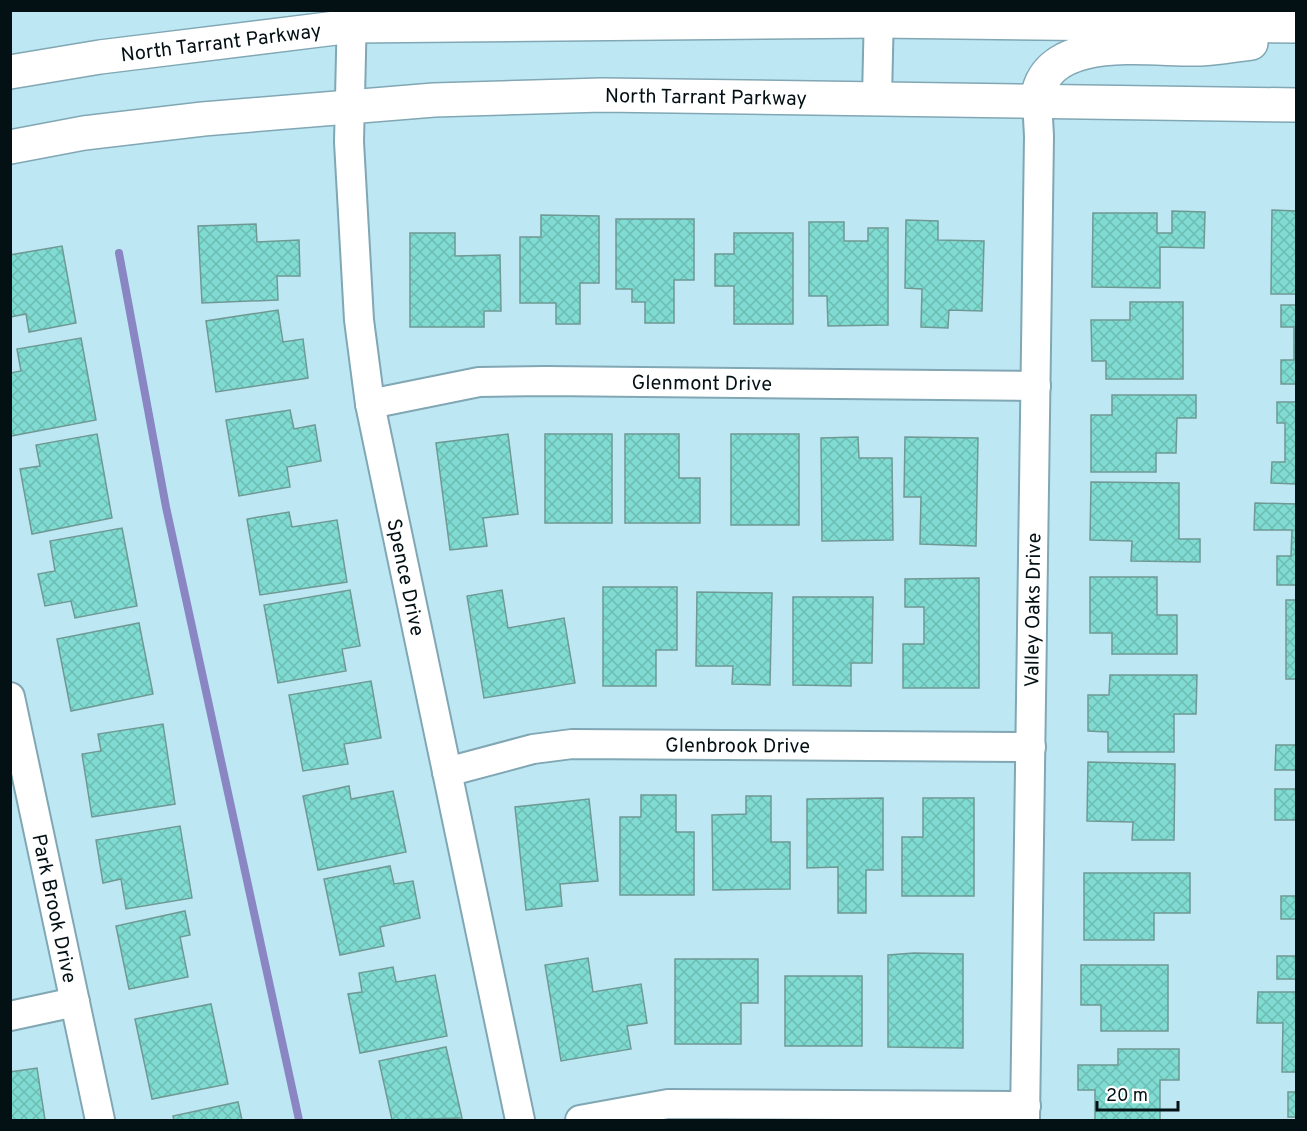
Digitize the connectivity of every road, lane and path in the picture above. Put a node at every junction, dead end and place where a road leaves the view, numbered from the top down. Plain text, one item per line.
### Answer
1 (878, 16) edge
2 (352, 18) edge
3 (1296, 26) edge
4 (1296, 33) edge
5 (10, 72) edge
6 (877, 98) junction
7 (1037, 100) junction
8 (1296, 105) edge
9 (350, 106) junction
10 (10, 147) edge
11 (1036, 387) junction
12 (370, 404) junction
13 (10, 697) edge
14 (1030, 747) junction
15 (447, 772) junction
16 (75, 1002) junction
17 (10, 1016) edge
18 (1025, 1113) edge
19 (100, 1120) edge
20 (520, 1120) edge
21 (580, 1120) edge

1 - 2 main road, North Tarrant Parkway
1 - 3 main road, North Tarrant Parkway
1 - 6 street
2 - 5 main road, North Tarrant Parkway
2 - 9 street, Spence Drive
4 - 7 main road
6 - 7 main road, North Tarrant Parkway
6 - 9 main road, North Tarrant Parkway
7 - 8 main road, North Tarrant Parkway
7 - 11 street, Valley Oaks Drive
9 - 10 main road, North Tarrant Parkway
9 - 12 street, Spence Drive
11 - 12 street, Glenmont Drive
11 - 14 street, Valley Oaks Drive
12 - 15 street, Spence Drive
13 - 16 street, Park Brook Drive
14 - 15 street, Glenbrook Drive
14 - 18 street, Valley Oaks Drive
15 - 20 street, Spence Drive
16 - 17 street
16 - 19 street, Park Brook Drive
18 - 21 street

